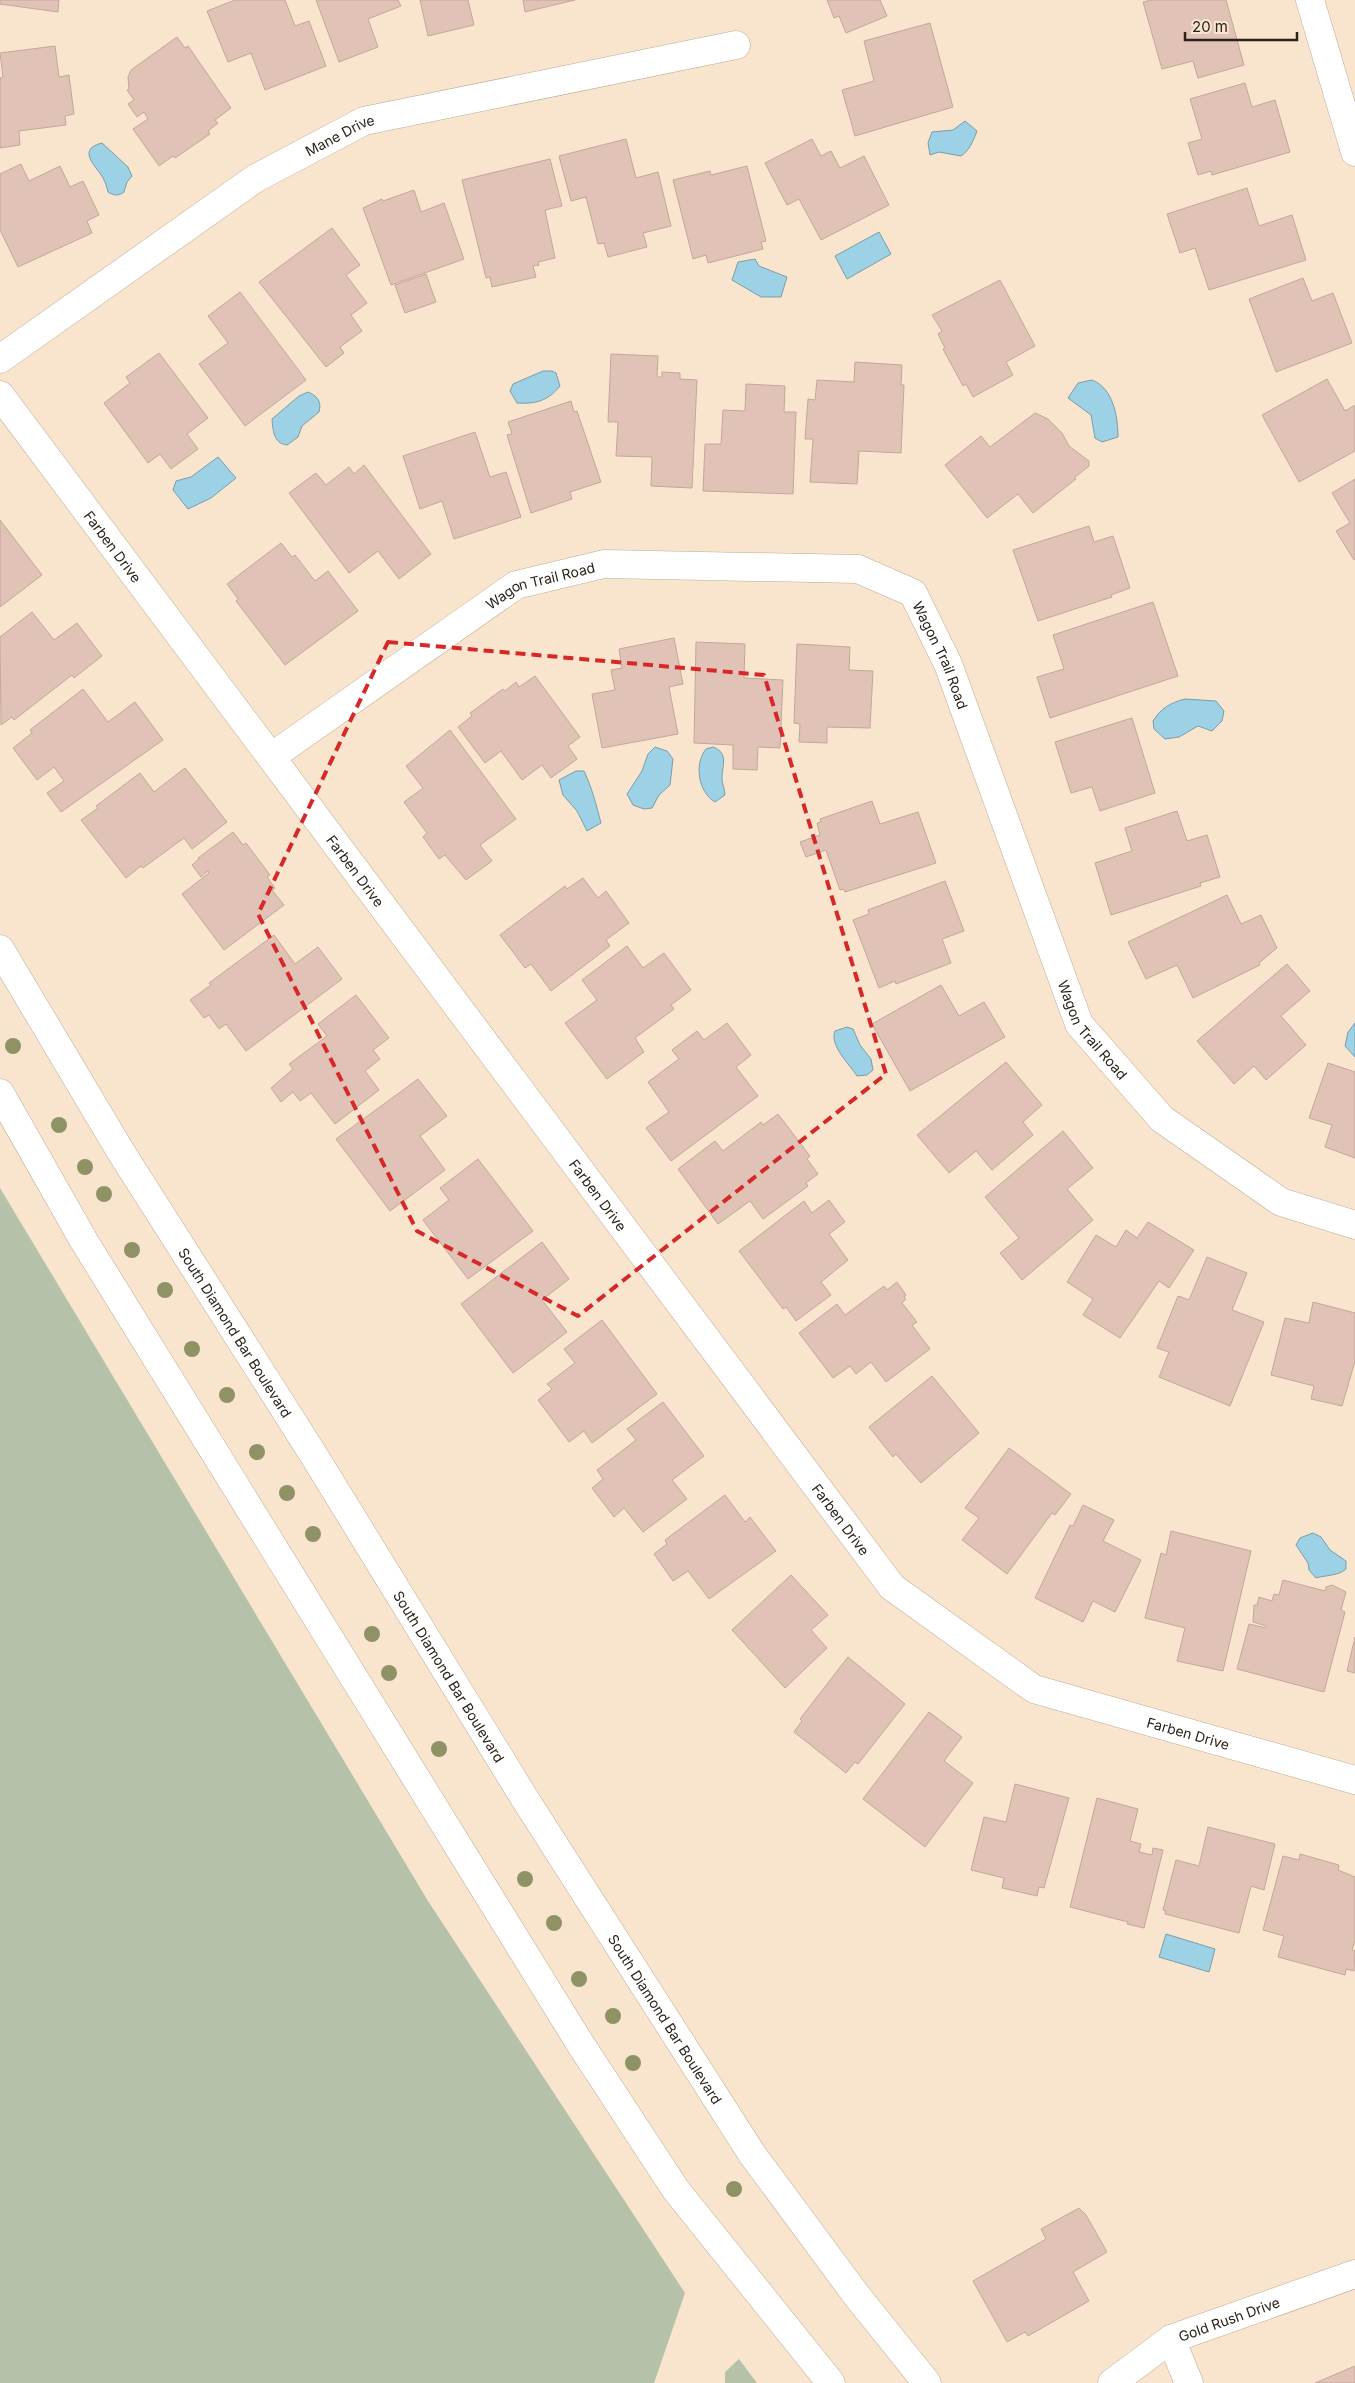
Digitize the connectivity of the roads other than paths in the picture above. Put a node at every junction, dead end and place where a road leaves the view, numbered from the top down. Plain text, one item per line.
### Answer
1 (1310, 0) edge
2 (736, 45) dead end
3 (1355, 152) edge
4 (0, 359) edge
5 (0, 394) edge
6 (271, 757) junction
7 (0, 949) edge
8 (0, 1093) edge
9 (1355, 1225) edge
10 (1355, 1780) edge
11 (1355, 2274) edge
12 (1171, 2339) junction
13 (831, 2383) edge
14 (928, 2383) edge
15 (1112, 2383) edge
16 (1189, 2383) edge

1 - 3 street
2 - 4 street, Mane Drive
5 - 6 street, Farben Drive
6 - 9 street, Wagon Trail Road
6 - 10 street, Farben Drive
7 - 14 street, South Diamond Bar Boulevard
8 - 13 street
11 - 12 street, Gold Rush Drive
12 - 15 street, Gold Rush Drive
12 - 16 street

